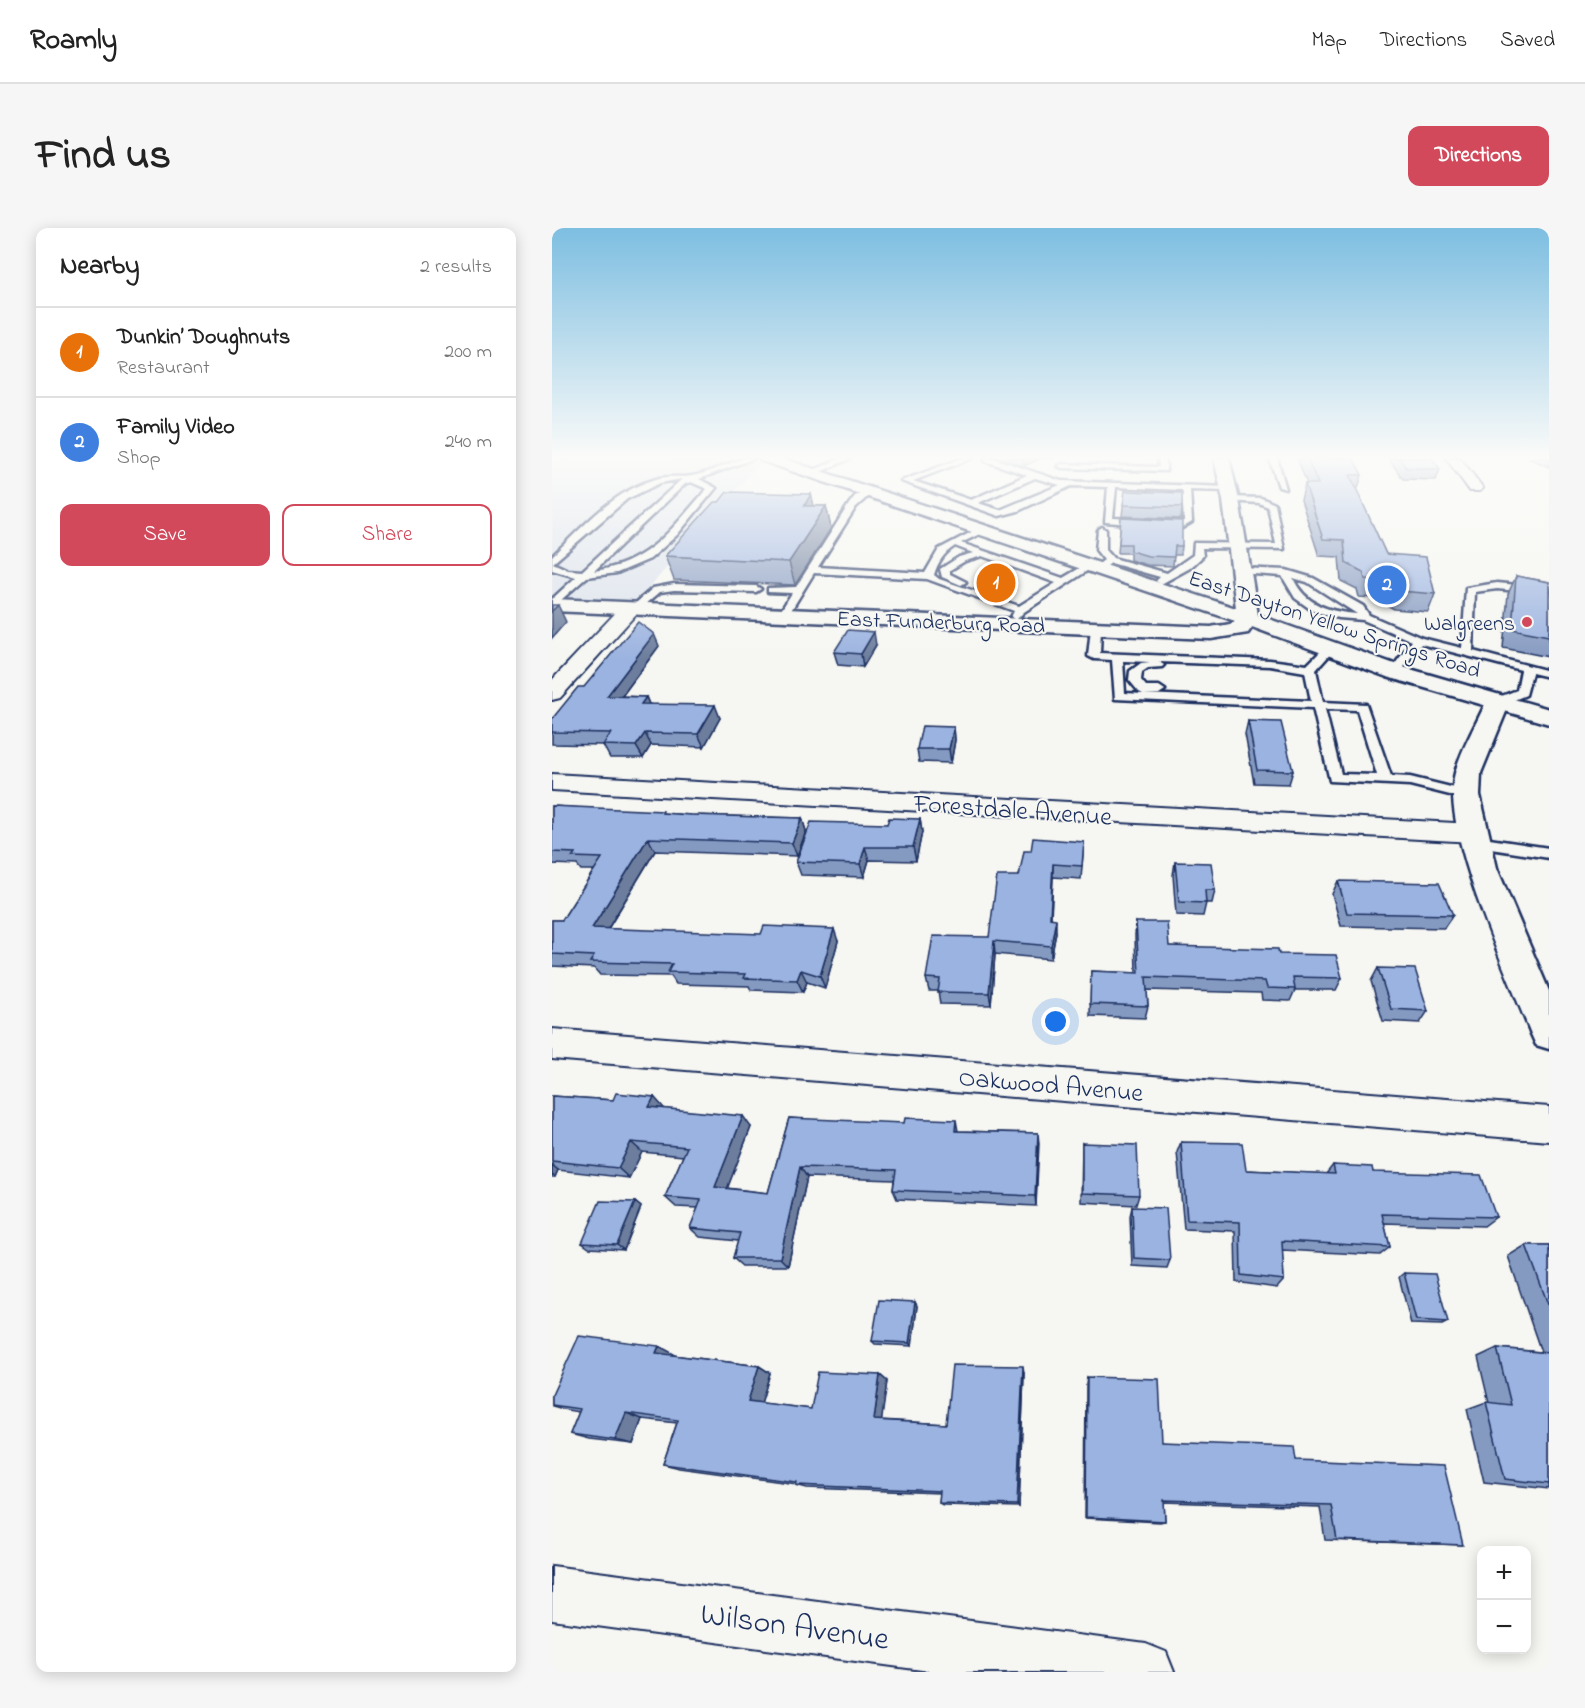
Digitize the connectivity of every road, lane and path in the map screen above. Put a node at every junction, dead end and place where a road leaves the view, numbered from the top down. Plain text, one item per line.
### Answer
1 (592, 525) edge
2 (636, 525) edge
3 (679, 525) edge
4 (840, 525) edge
5 (967, 525) edge
6 (1235, 525) edge
7 (1277, 525) edge
8 (981, 530) junction
9 (1102, 530) dead end
10 (954, 543) junction
11 (1184, 544) edge
12 (1197, 545) junction
13 (1238, 547) junction
14 (982, 553) junction
15 (1130, 556) edge
16 (1174, 559) edge
17 (1194, 560) junction
18 (1100, 563) junction
19 (552, 564) edge
20 (811, 570) junction
21 (1286, 573) junction
22 (584, 575) junction
23 (929, 576) junction
24 (1126, 579) junction
25 (1225, 579) junction
26 (1163, 580) junction
27 (1064, 582) junction
28 (756, 589) dead end
29 (981, 589) dead end
30 (772, 590) dead end
31 (799, 590) junction
32 (1549, 591) edge
33 (552, 605) edge
34 (632, 609) junction
35 (783, 615) junction
36 (1017, 617) junction
37 (1365, 617) junction
38 (1248, 619) junction
39 (1096, 628) junction
40 (1418, 640) junction
41 (1329, 649) junction
42 (1467, 653) junction
43 (1117, 657) junction
44 (1212, 660) junction
45 (1310, 669) junction
46 (1527, 669) junction
47 (1395, 672) junction
48 (1549, 674) edge
49 (552, 693) edge
50 (1498, 702) junction
51 (1282, 703) junction
52 (1317, 704) junction
53 (1549, 717) edge
54 (1386, 779) junction
55 (552, 782) edge
56 (1466, 795) junction
57 (1474, 838) junction
58 (1549, 853) edge
59 (1549, 1034) edge
60 (552, 1044) edge
61 (1549, 1124) edge
62 (552, 1593) edge
63 (1146, 1672) edge

1 - 19 lane
2 - 22 lane
3 - 22 lane
4 - 20 lane
5 - 8 main road, East Dayton Yellow Springs Road
6 - 13 main road
7 - 13 lane
8 - 10 lane
8 - 18 main road, East Dayton Yellow Springs Road
9 - 18 lane
10 - 14 lane
10 - 23 lane
11 - 12 lane
12 - 13 lane
12 - 17 lane
13 - 25 main road
14 - 27 lane
14 - 29 lane
15 - 18 lane
16 - 17 lane
17 - 26 lane
18 - 24 main road, East Dayton Yellow Springs Road
18 - 26 lane
18 - 27 lane
19 - 22 lane
20 - 23 lane
20 - 31 lane
21 - 25 lane
21 - 37 lane
21 - 37 lane
22 - 33 lane
23 - 36 lane
24 - 26 main road
24 - 38 main road, East Dayton Yellow Springs Road
25 - 26 main road
25 - 38 main road
27 - 36 lane
28 - 34 lane
30 - 31 lane
31 - 35 lane
32 - 42 lane
33 - 34 main road, East Funderburg Road
34 - 35 main road, East Funderburg Road
34 - 49 street
35 - 36 main road, East Funderburg Road
36 - 39 main road, East Funderburg Road
37 - 40 lane
38 - 39 main road, East Funderburg Road
38 - 41 main road, East Dayton Yellow Springs Road
39 - 43 lane
40 - 42 lane
40 - 47 lane
41 - 45 lane
41 - 47 main road, East Dayton Yellow Springs Road
42 - 46 lane
43 - 44 lane
43 - 51 lane
44 - 45 lane
44 - 51 lane
45 - 52 lane
46 - 48 lane
46 - 50 lane
47 - 50 main road, East Dayton Yellow Springs Road
50 - 53 main road, East Dayton Yellow Springs Road
50 - 56 main road
51 - 52 lane
52 - 54 lane
52 - 54 lane
54 - 56 lane
55 - 57 street, Forestdale Avenue
56 - 57 main road
57 - 58 lane
57 - 59 main road
60 - 61 street, Oakwood Avenue
62 - 63 street, Wilson Avenue

